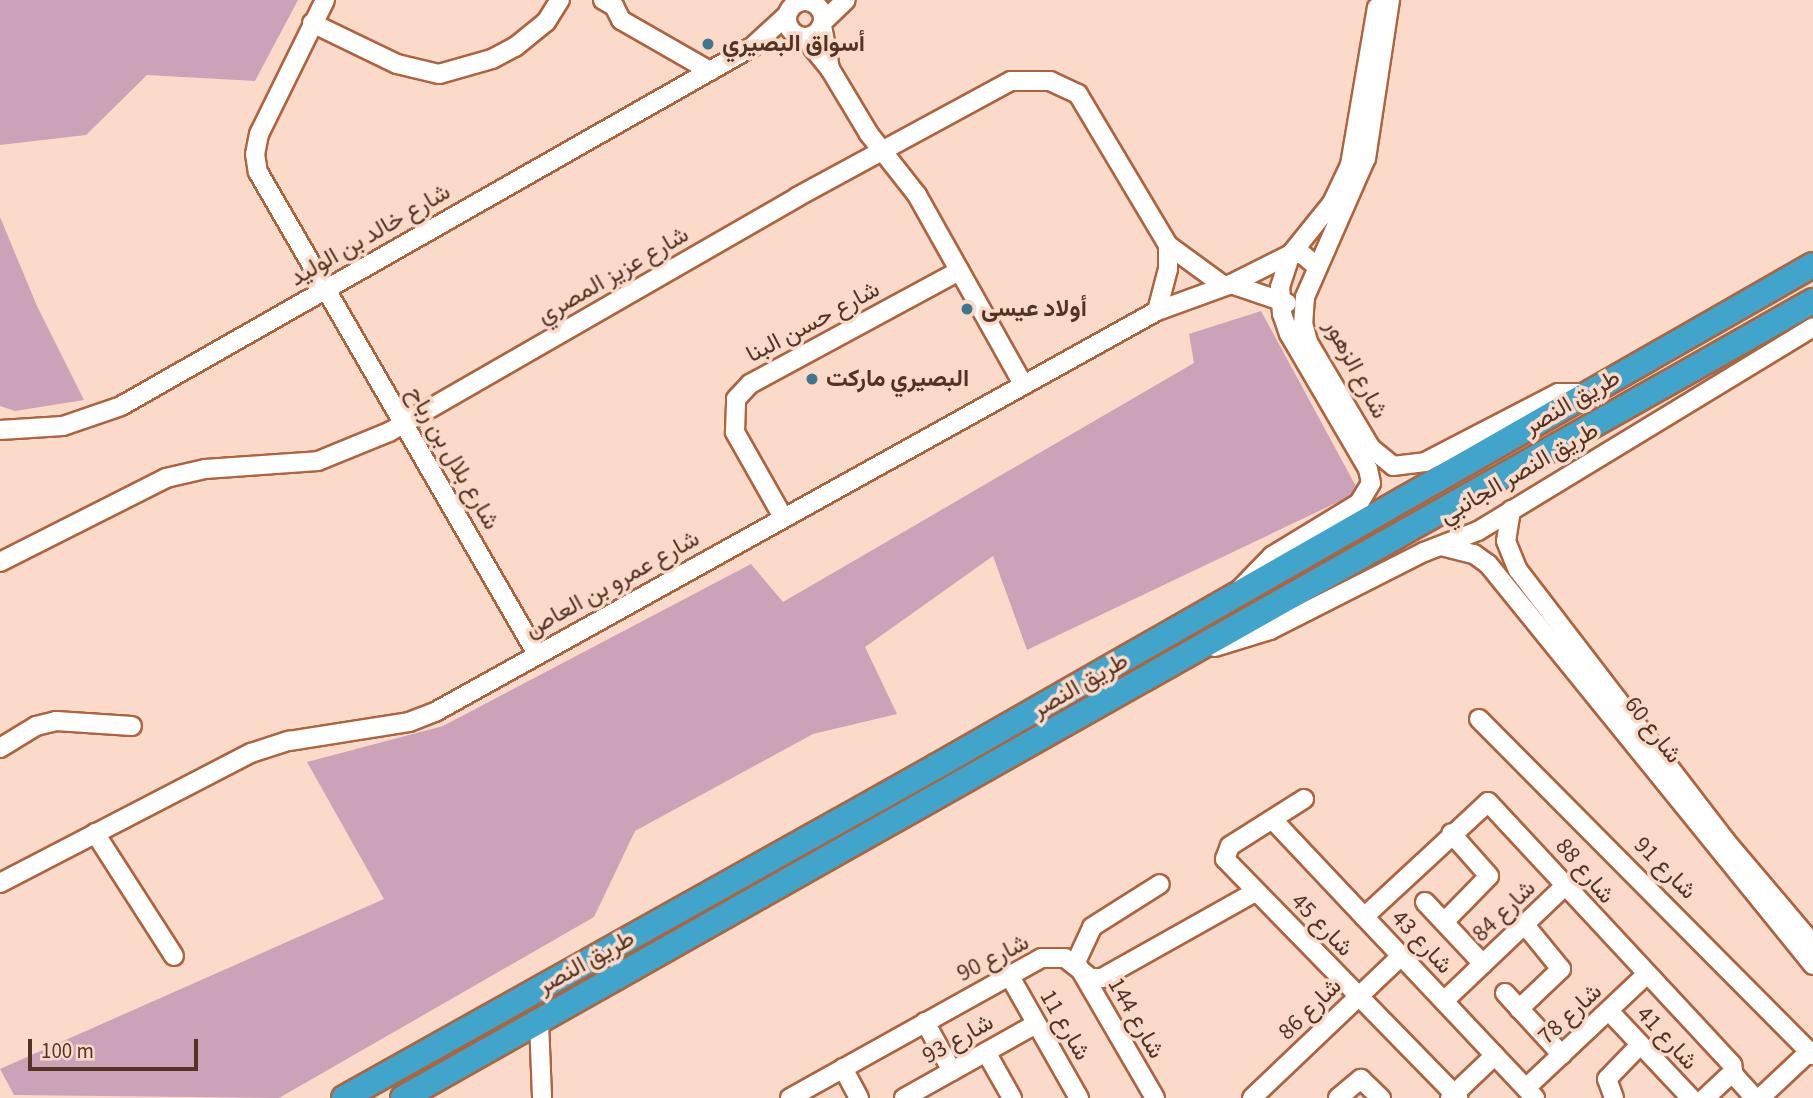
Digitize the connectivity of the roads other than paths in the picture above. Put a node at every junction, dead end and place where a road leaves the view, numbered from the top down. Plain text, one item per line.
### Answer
1 (324, 0) edge
2 (560, 0) edge
3 (603, 0) edge
4 (846, 0) edge
5 (1378, 0) edge
6 (1390, 0) edge
7 (800, 4) edge
8 (312, 23) junction
9 (823, 23) junction
10 (801, 36) junction
11 (752, 47) junction
12 (830, 69) junction
13 (710, 71) junction
14 (882, 151) junction
15 (1168, 245) junction
16 (1291, 254) junction
17 (1315, 265) junction
18 (1813, 265) edge
19 (959, 271) junction
20 (1228, 285) junction
21 (325, 288) junction
22 (1280, 301) junction
23 (1813, 302) edge
24 (1303, 304) junction
25 (1157, 311) junction
26 (1813, 327) edge
27 (1774, 336) junction
28 (1023, 384) junction
29 (1590, 393) junction
30 (405, 422) junction
31 (0, 430) edge
32 (1511, 510) junction
33 (783, 517) junction
34 (1441, 547) junction
35 (0, 562) edge
36 (1237, 593) junction
37 (1567, 649) junction
38 (1198, 652) junction
39 (537, 654) junction
40 (1479, 719) dead end
41 (132, 726) dead end
42 (0, 748) edge
43 (1304, 799) dead end
44 (1273, 820) junction
45 (829, 826) junction
46 (95, 833) junction
47 (1451, 834) junction
48 (800, 842) junction
49 (842, 853) junction
50 (813, 869) junction
51 (1747, 876) junction
52 (0, 883) edge
53 (1160, 884) dead end
54 (1566, 884) junction
55 (1255, 892) junction
56 (1425, 902) dead end
57 (1364, 917) junction
58 (1444, 922) junction
59 (1525, 925) junction
60 (1813, 944) edge
61 (174, 956) dead end
62 (1401, 956) junction
63 (1076, 962) junction
64 (1483, 964) junction
65 (1813, 965) edge
66 (1009, 975) junction
67 (1646, 975) junction
68 (1505, 993) dead end
69 (1358, 997) junction
70 (1444, 1001) junction
71 (1520, 1009) junction
72 (1609, 1011) junction
73 (539, 1022) junction
74 (925, 1022) junction
75 (1036, 1024) junction
76 (1640, 1045) junction
77 (986, 1052) junction
78 (1812, 1053) edge
79 (1495, 1055) junction
80 (1562, 1055) junction
81 (843, 1068) junction
82 (952, 1071) junction
83 (1733, 1072) junction
84 (1531, 1093) edge
85 (1010, 1097) edge
86 (1454, 1097) edge
87 (344, 1098) edge
88 (403, 1098) edge
89 (542, 1098) edge
90 (790, 1098) edge
91 (859, 1098) edge
92 (904, 1098) edge
93 (1079, 1098) edge
94 (1155, 1098) edge
95 (1252, 1098) edge
96 (1338, 1098) edge
97 (1381, 1098) edge
98 (1614, 1098) edge
99 (1690, 1098) edge
100 (1705, 1098) edge
101 (1757, 1098) edge

1 - 8 street, شارع بلال بن رباح
2 - 8 street
3 - 13 street
4 - 9 street
5 - 16 street, شارع الزهور
6 - 17 street, شارع الزهور
7 - 9 street
7 - 10 street
7 - 11 street, شارع خالد بن الوليد
8 - 21 street, شارع بلال بن رباح
9 - 10 street, شارع خالد بن الوليد
9 - 12 street
10 - 11 street, شارع خالد بن الوليد
10 - 12 street
11 - 13 street, شارع خالد بن الوليد
12 - 14 street
13 - 21 street, شارع خالد بن الوليد
14 - 15 street, شارع عزيز المصري
14 - 19 street
14 - 30 street, شارع عزيز المصري
15 - 20 street, شارع عزيز المصري
15 - 25 street
16 - 17 street
16 - 20 street, شارع عمرو بن العاص
16 - 22 street, شارع الزهور
17 - 24 street, شارع الزهور
18 - 29 highway, طريق النصر
19 - 28 street
19 - 33 street, شارع حسن البنا
20 - 22 street
20 - 25 street, شارع عمرو بن العاص
21 - 30 street, شارع بلال بن رباح
21 - 31 street, شارع خالد بن الوليد
22 - 24 street
22 - 36 street, شارع الزهور
23 - 27 highway, طريق النصر
24 - 29 street, شارع الزهور
25 - 28 street, شارع عمرو بن العاص
26 - 27 street, طريق النصر الجانبي
27 - 32 street, طريق النصر الجانبي
27 - 38 highway, طريق النصر
28 - 33 street, شارع عمرو بن العاص
29 - 36 highway, طريق النصر
30 - 35 street, شارع عزيز المصري
30 - 39 street, شارع بلال بن رباح
32 - 34 street, طريق النصر الجانبي
32 - 37 street, شارع 60
33 - 39 street, شارع عمرو بن العاص
34 - 37 street, شارع 60
34 - 38 street, طريق النصر الجانبي
36 - 45 highway, طريق النصر
37 - 51 street, شارع 60
38 - 49 highway, طريق النصر
39 - 46 street, شارع عمرو بن العاص
40 - 78 street, شارع 91
41 - 42 street
43 - 44 street, شارع 45
44 - 55 street, شارع 45
44 - 57 street, شارع 43
45 - 48 highway, طريق النصر
45 - 49 highway
46 - 52 street, شارع عمرو بن العاص
46 - 61 street
47 - 54 street, شارع 88
47 - 57 street, شارع 88
47 - 58 street
48 - 50 highway
48 - 87 highway, طريق النصر
49 - 50 highway, طريق النصر
50 - 73 highway, طريق النصر
51 - 60 street, شارع 60
51 - 65 street, شارع 60
53 - 63 street
54 - 59 street, شارع 84
54 - 67 street, شارع 88
55 - 63 street, شارع 90
55 - 69 street, شارع 45
56 - 58 street
57 - 62 street, شارع 43
58 - 64 street
59 - 64 street, شارع 84
59 - 71 street
62 - 69 street, شارع 86
62 - 70 street, شارع 43
63 - 66 street, شارع 90
63 - 94 street, شارع 144
64 - 70 street, شارع 84
66 - 74 street, شارع 90
66 - 75 street, شارع 11
67 - 72 street, شارع 78
67 - 83 street, شارع 88
68 - 71 street
69 - 86 street, شارع 45
69 - 95 street, شارع 86
70 - 79 street, شارع 43
71 - 80 street
72 - 76 street, شارع 41
72 - 80 street, شارع 78
73 - 88 highway, طريق النصر
73 - 89 street
74 - 81 street, شارع 90
74 - 82 street
75 - 77 street, شارع 93
75 - 93 street, شارع 11
76 - 98 street
76 - 99 street, شارع 41
77 - 82 street, شارع 93
77 - 85 street
78 - 101 street
79 - 84 street, شارع 43
79 - 86 street
80 - 84 street, شارع 78
81 - 90 street, شارع 90
81 - 91 street
82 - 92 street, شارع 93
83 - 100 street
83 - 101 street, شارع 88
96 - 97 street

